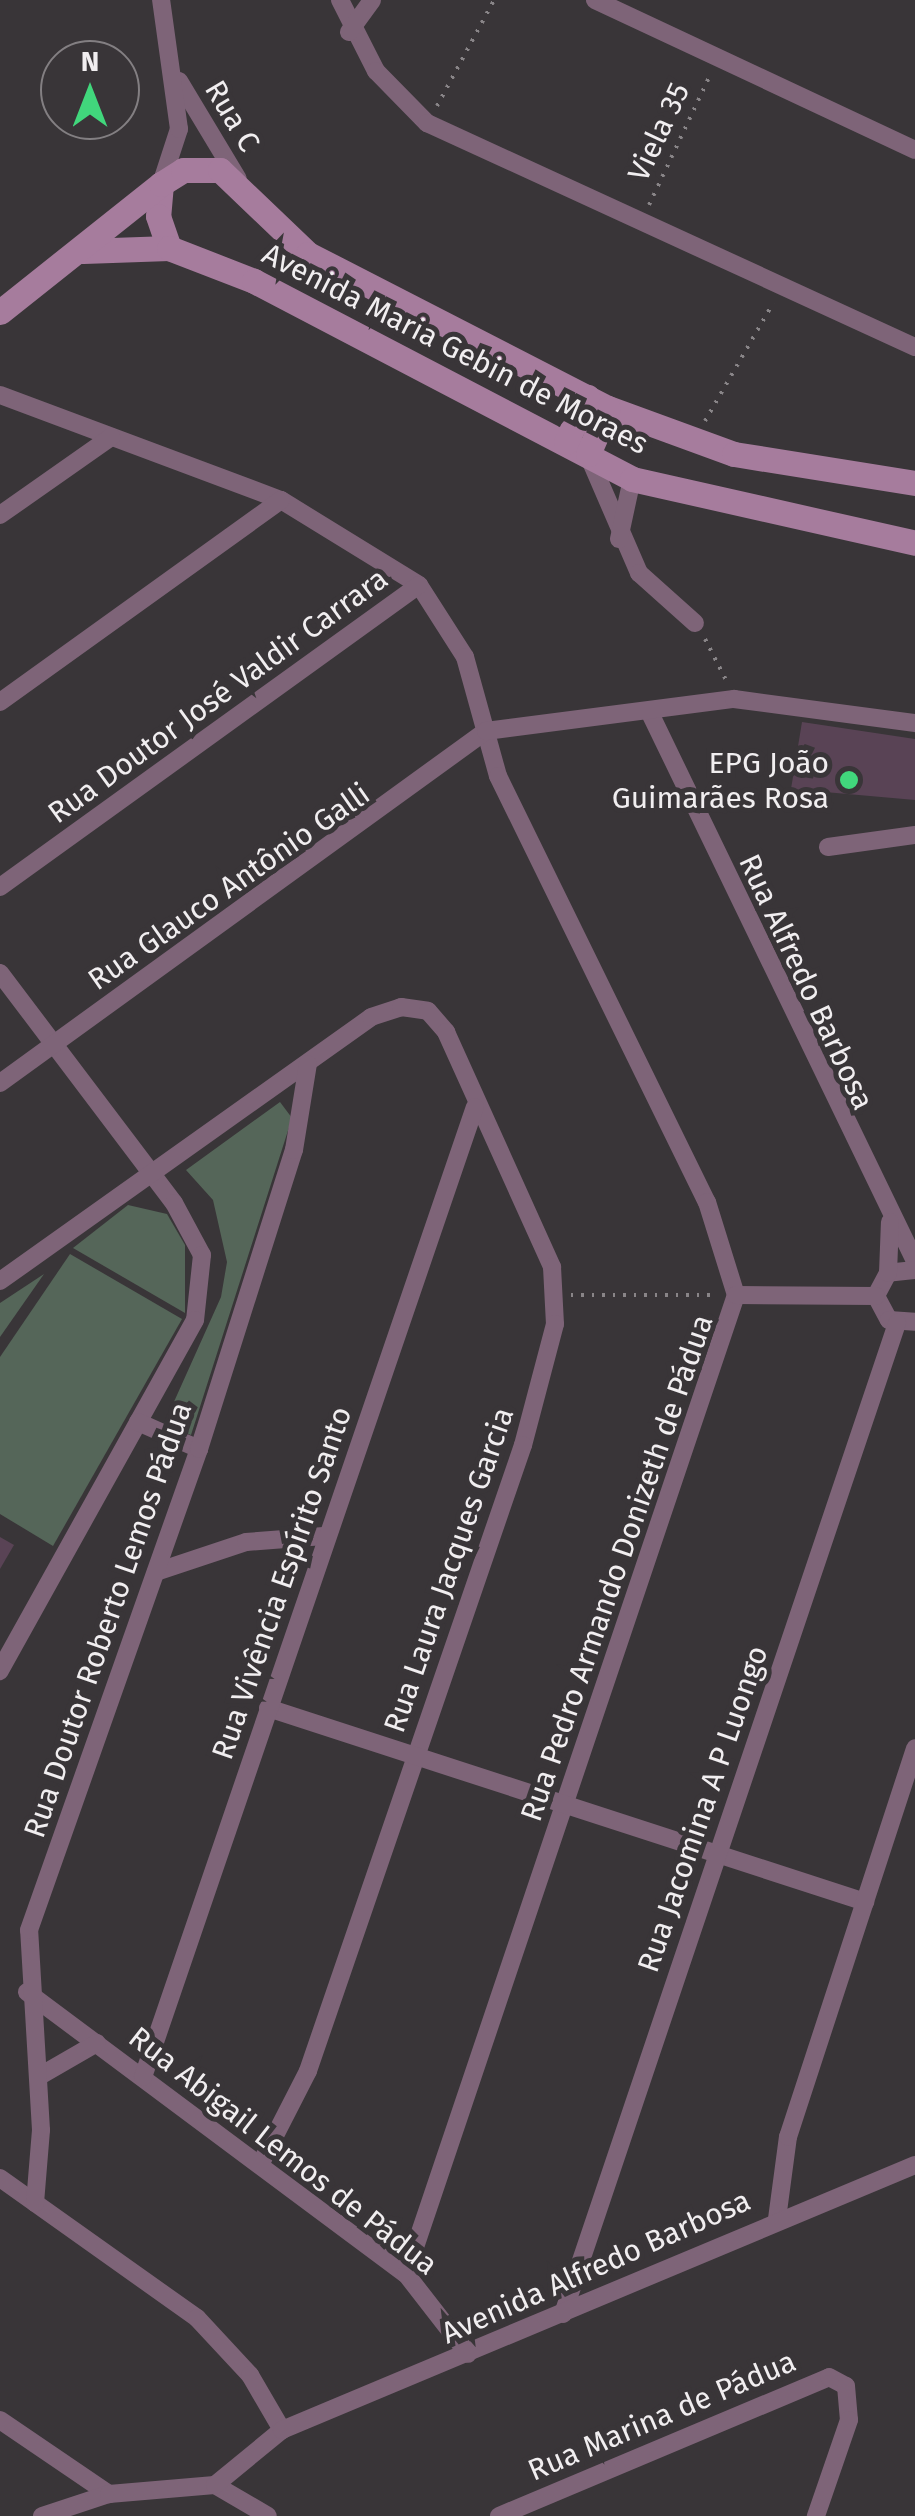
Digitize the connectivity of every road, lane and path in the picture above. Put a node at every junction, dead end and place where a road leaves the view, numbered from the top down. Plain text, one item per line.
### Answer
1 (162, 0) edge
2 (340, 0) edge
3 (372, 0) edge
4 (494, 0) edge
5 (595, 0) edge
6 (350, 32) junction
7 (716, 61) junction
8 (179, 81) junction
9 (427, 122) junction
10 (915, 150) edge
11 (238, 180) junction
12 (161, 184) junction
13 (640, 222) junction
14 (170, 248) junction
15 (83, 251) junction
16 (783, 286) junction
17 (0, 312) edge
18 (915, 347) edge
19 (0, 395) edge
20 (597, 402) junction
21 (112, 437) junction
22 (693, 442) junction
23 (577, 448) junction
24 (632, 478) junction
25 (915, 483) edge
26 (281, 500) junction
27 (0, 515) edge
28 (619, 540) junction
29 (915, 544) edge
30 (418, 586) junction
31 (694, 623) joint
32 (734, 698) junction
33 (0, 702) edge
34 (649, 711) junction
35 (915, 723) edge
36 (486, 731) junction
37 (912, 842) edge
38 (828, 847) dead end
39 (0, 886) edge
40 (0, 974) edge
41 (52, 1046) junction
42 (308, 1064) junction
43 (0, 1083) edge
44 (474, 1107) junction
45 (154, 1181) junction
46 (890, 1221) junction
47 (915, 1261) edge
48 (915, 1270) edge
49 (888, 1273) junction
50 (0, 1281) edge
51 (736, 1295) junction
52 (556, 1296) junction
53 (876, 1296) junction
54 (909, 1324) edge
55 (138, 1422) junction
56 (199, 1449) junction
57 (324, 1536) junction
58 (156, 1572) junction
59 (0, 1671) edge
60 (268, 1708) junction
61 (915, 1748) edge
62 (416, 1751) junction
63 (564, 1808) junction
64 (715, 1856) junction
65 (865, 1902) junction
66 (27, 1992) junction
67 (97, 2043) junction
68 (143, 2077) junction
69 (38, 2078) junction
70 (260, 2163) junction
71 (915, 2164) edge
72 (0, 2178) edge
73 (35, 2203) junction
74 (777, 2219) junction
75 (406, 2274) junction
76 (563, 2314) junction
77 (468, 2354) junction
78 (0, 2420) edge
79 (282, 2430) junction
80 (215, 2484) junction
81 (110, 2494) junction
82 (42, 2516) edge
83 (268, 2516) edge
84 (500, 2516) edge
85 (816, 2516) edge

1 - 8 street, Rua C
2 - 6 street
3 - 6 street
4 - 9 path
5 - 7 street
6 - 9 street
7 - 10 street
7 - 13 path, Viela 35
8 - 11 street, Rua C
8 - 12 street, Rua C
9 - 13 street
11 - 12 main road
11 - 20 main road, Avenida Maria Gebin de Moraes
12 - 14 main road
12 - 15 main road
13 - 16 street
14 - 15 main road, Avenida Maria Gebin de Moraes
14 - 23 main road, Avenida Maria Gebin de Moraes
15 - 17 main road
16 - 18 street
16 - 22 path
19 - 21 street
20 - 22 main road, Avenida Maria Gebin de Moraes
20 - 23 main road
21 - 26 street
21 - 27 street
22 - 25 main road, Avenida Maria Gebin de Moraes
23 - 24 main road, Avenida Maria Gebin de Moraes
23 - 28 street
24 - 28 street
24 - 29 main road, Avenida Maria Gebin de Moraes
26 - 30 street
26 - 33 street
28 - 31 street
30 - 36 street
30 - 39 street, Rua Doutor José Valdir Carrara
31 - 32 path
32 - 34 street
32 - 35 street
34 - 36 street
34 - 46 street, Rua Alfredo Barbosa
36 - 41 street, Rua Glauco Antônio Galli
36 - 51 street, Rua Pedro Armando Donizeth de Pádua
37 - 38 street
40 - 41 street
41 - 43 street, Rua Glauco Antônio Galli
41 - 45 street
42 - 44 street, Rua Laura Jacques Garcia
42 - 45 street
42 - 56 street, Rua Doutor Roberto Lemos Pádua
44 - 52 street, Rua Laura Jacques Garcia
44 - 57 street, Rua Vivência Espírito Santo
45 - 50 street
45 - 55 street
46 - 47 street, Rua Alfredo Barbosa
46 - 49 street, Rua Alfredo Barbosa
48 - 49 street
49 - 53 street
51 - 52 path
51 - 53 street
51 - 63 street, Rua Pedro Armando Donizeth de Pádua
52 - 62 street, Rua Laura Jacques Garcia
53 - 54 street
54 - 64 street, Rua Jacomina A P Luongo
55 - 56 street
55 - 59 street
56 - 58 street, Rua Doutor Roberto Lemos Pádua
57 - 58 street
57 - 60 street, Rua Vivência Espírito Santo
58 - 66 street, Rua Doutor Roberto Lemos Pádua
60 - 62 street
60 - 68 street, Rua Vivência Espírito Santo
61 - 65 street, Avenida Alfredo Barbosa
62 - 63 street
62 - 70 street, Rua Laura Jacques Garcia
63 - 64 street
63 - 75 street, Rua Pedro Armando Donizeth de Pádua
64 - 65 street
64 - 76 street, Rua Jacomina A P Luongo
65 - 74 street, Avenida Alfredo Barbosa
66 - 67 street, Rua Abigail Lemos de Pádua
66 - 69 street, Rua Doutor Roberto Lemos Pádua
67 - 68 street, Rua Abigail Lemos de Pádua
67 - 69 street, Rua Abigail Lemos de Pádua
68 - 70 street, Rua Abigail Lemos de Pádua
69 - 73 street, Rua Doutor Roberto Lemos Pádua
70 - 75 street, Rua Abigail Lemos de Pádua
71 - 74 street
72 - 73 street
73 - 79 street
74 - 76 street, Avenida Alfredo Barbosa
75 - 77 street, Rua Abigail Lemos de Pádua
76 - 77 street, Avenida Alfredo Barbosa
77 - 79 street, Avenida Alfredo Barbosa
78 - 81 street
79 - 80 street, Avenida Alfredo Barbosa
80 - 81 street
80 - 83 street
81 - 82 street
84 - 85 street, Rua Marina de Pádua

